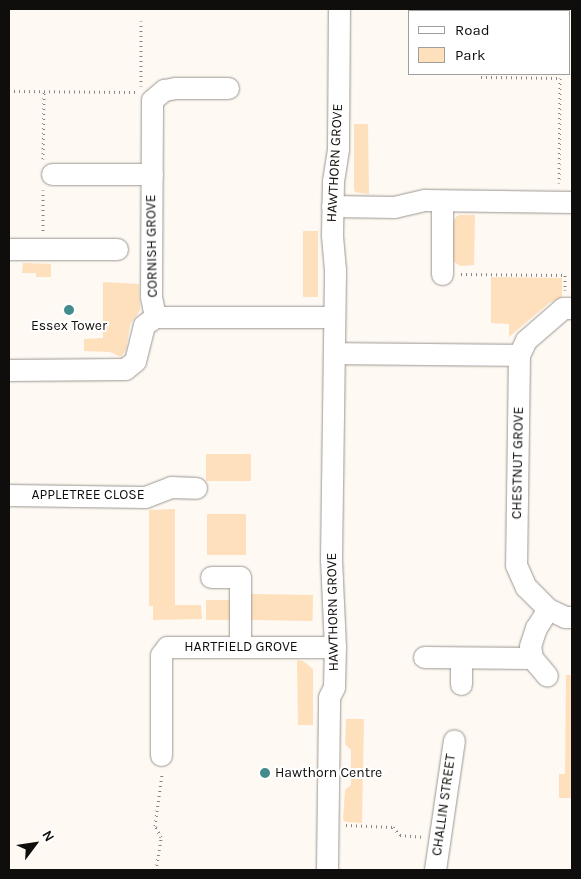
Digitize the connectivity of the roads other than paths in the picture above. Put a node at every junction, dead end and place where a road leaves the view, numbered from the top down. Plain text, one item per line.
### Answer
1 (339, 9) edge
2 (228, 88) dead end
3 (52, 174) dead end
4 (152, 174) junction
5 (442, 202) junction
6 (565, 202) edge
7 (332, 206) junction
8 (117, 248) dead end
9 (9, 249) edge
10 (442, 274) road end
11 (568, 308) edge
12 (334, 317) junction
13 (150, 321) junction
14 (334, 353) junction
15 (519, 355) junction
16 (9, 370) edge
17 (196, 488) dead end
18 (9, 495) edge
19 (211, 577) dead end
20 (548, 609) junction
21 (572, 617) edge
22 (240, 646) junction
23 (335, 647) junction
24 (424, 657) dead end
25 (461, 658) junction
26 (532, 658) junction
27 (546, 676) dead end
28 (461, 684) dead end
29 (454, 740) dead end
30 (161, 755) road end
31 (327, 870) edge
32 (435, 870) edge

1 - 7 street, HAWTHORN GROVE
2 - 4 street, CORNISH GROVE
3 - 4 street, CORNISH GROVE
4 - 13 street, CORNISH GROVE
5 - 6 street
5 - 7 street
5 - 10 street
7 - 12 street, HAWTHORN GROVE
8 - 9 street
11 - 15 street
12 - 13 street
12 - 14 street, HAWTHORN GROVE
13 - 16 street
14 - 15 street
14 - 23 street, HAWTHORN GROVE
15 - 20 street, CHESTNUT GROVE
17 - 18 street, APPLETREE CLOSE
19 - 22 street
20 - 21 street, CHESTNUT GROVE
20 - 26 street
22 - 23 street, HARTFIELD GROVE
22 - 30 street, HARTFIELD GROVE
23 - 31 street, HAWTHORN GROVE
24 - 25 street
25 - 26 street
25 - 28 street
26 - 27 street
29 - 32 street, CHALLIN STREET

